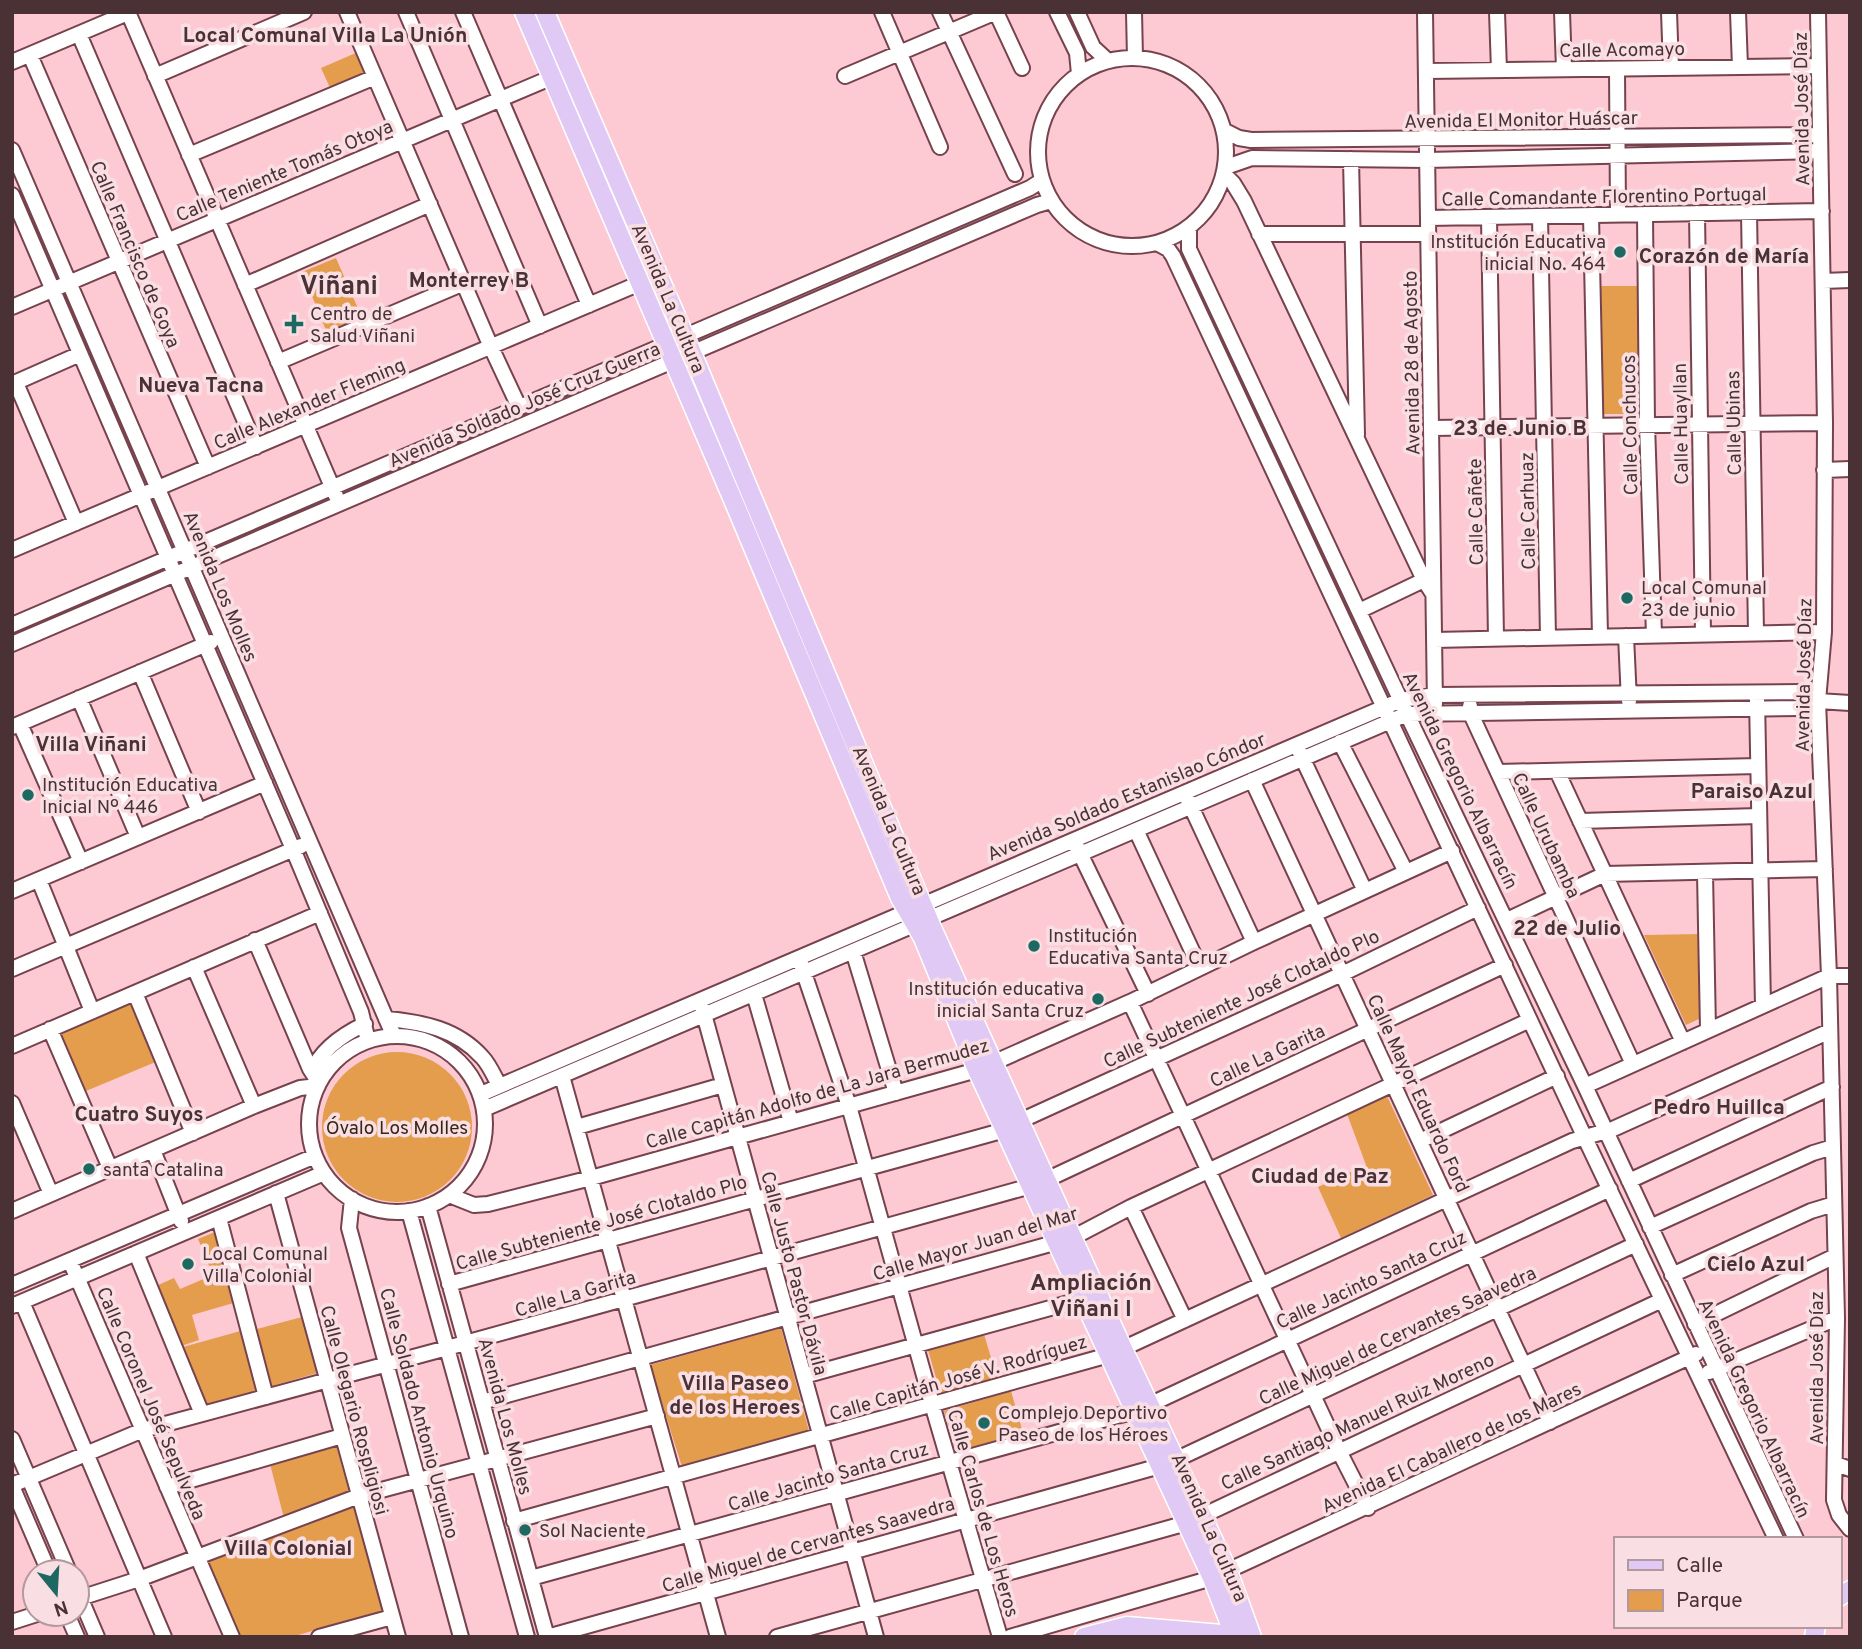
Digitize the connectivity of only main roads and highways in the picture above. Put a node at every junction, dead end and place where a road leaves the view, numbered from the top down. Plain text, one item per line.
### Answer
1 (524, 12) edge
2 (545, 12) edge
3 (806, 627) junction
4 (789, 634) junction
5 (918, 915) junction
6 (1065, 1240) junction
7 (1116, 1352) junction
8 (1246, 1636) edge
9 (1084, 1637) edge

1 - 4 main road, Avenida La Cultura
2 - 3 main road, Avenida La Cultura
3 - 4 main road
3 - 5 main road, Avenida La Cultura
4 - 5 main road, Avenida La Cultura
5 - 6 main road, Avenida La Cultura
6 - 7 main road, Avenida La Cultura
6 - 7 main road, Avenida La Cultura
7 - 8 main road, Avenida La Cultura
8 - 9 main road

